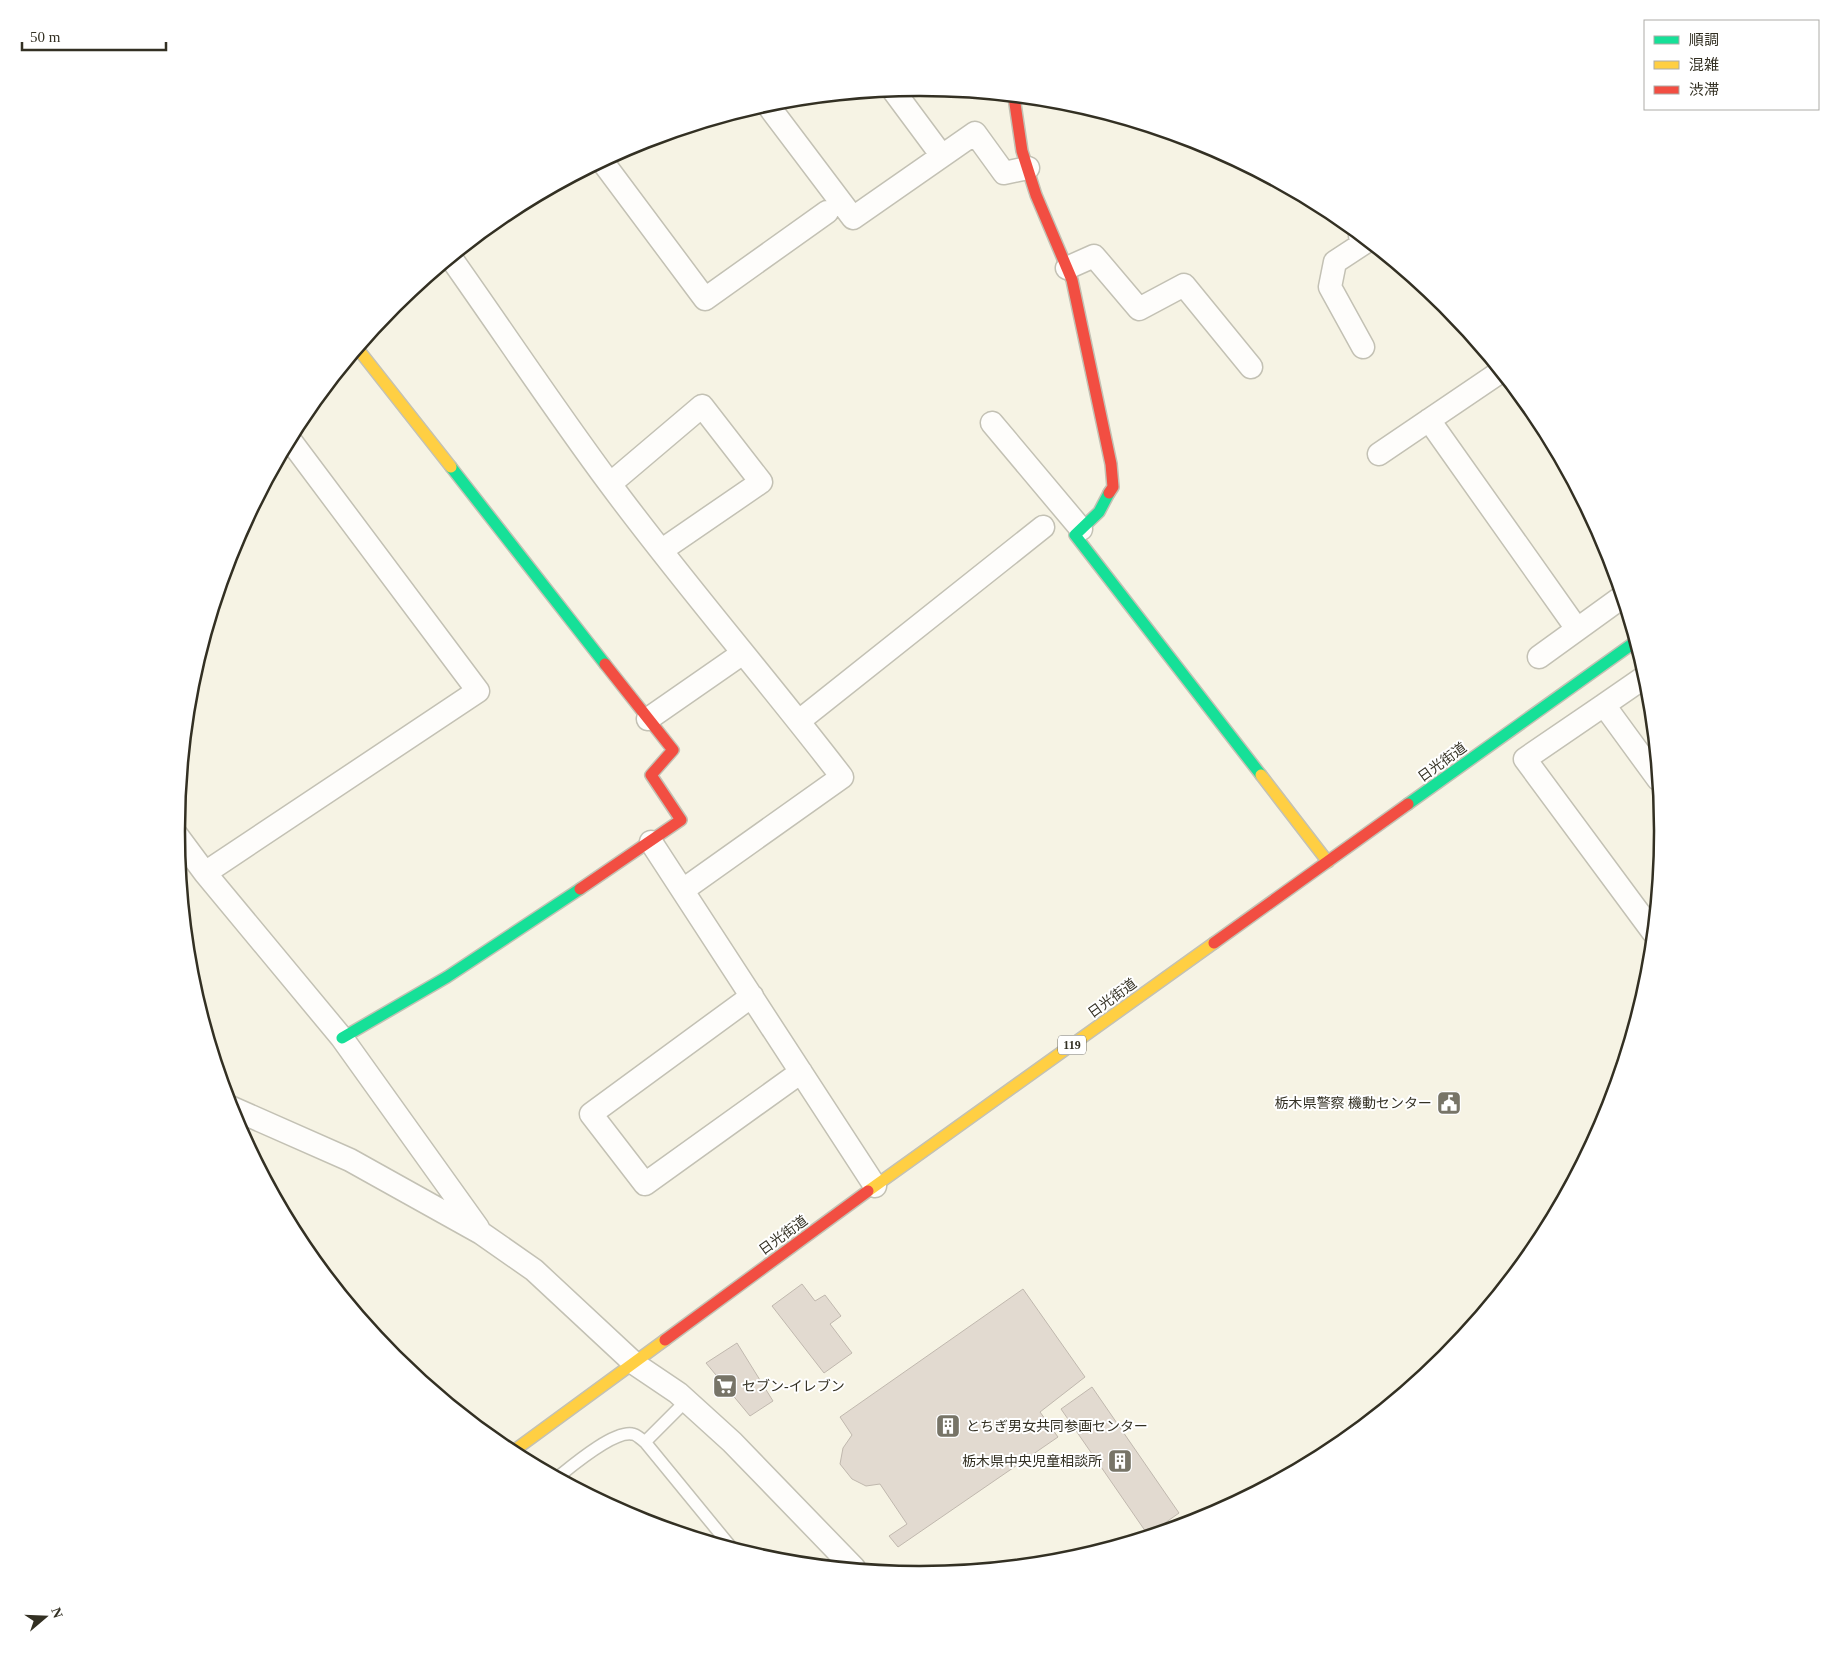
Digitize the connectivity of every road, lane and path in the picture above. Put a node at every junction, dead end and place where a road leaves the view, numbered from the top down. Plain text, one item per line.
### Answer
1 (898, 97) edge
2 (1015, 103) edge
3 (772, 111) edge
4 (942, 156) junction
5 (606, 167) edge
6 (1028, 168) junction
7 (827, 212) dead end
8 (1362, 244) edge
9 (454, 263) edge
10 (1067, 268) junction
11 (1363, 347) dead end
12 (362, 354) edge
13 (1251, 367) dead end
14 (1495, 375) edge
15 (1429, 420) junction
16 (992, 423) dead end
17 (294, 446) edge
18 (1379, 454) dead end
19 (610, 484) junction
20 (1043, 527) dead end
21 (1081, 529) junction
22 (662, 550) junction
23 (1617, 600) edge
24 (1577, 629) junction
25 (1630, 646) edge
26 (743, 653) junction
27 (1539, 657) dead end
28 (1638, 681) edge
29 (1604, 706) junction
30 (648, 719) junction
31 (799, 721) junction
32 (1652, 770) edge
33 (651, 842) junction
34 (185, 847) edge
35 (1328, 862) junction
36 (205, 873) junction
37 (682, 890) junction
38 (1648, 925) edge
39 (752, 996) junction
40 (342, 1038) junction
41 (801, 1072) junction
42 (241, 1112) edge
43 (875, 1186) junction
44 (481, 1233) junction
45 (634, 1364) junction
46 (686, 1401) junction
47 (645, 1442) junction
48 (519, 1447) edge
49 (564, 1474) edge
50 (725, 1540) edge
51 (848, 1562) edge

1 - 4 street
2 - 6 main road
3 - 4 street
4 - 6 street
5 - 7 street
6 - 10 main road
8 - 11 street
9 - 19 street
10 - 13 street
10 - 21 main road
12 - 30 main road
14 - 15 street
15 - 18 street
15 - 24 street
16 - 21 street
17 - 36 street
19 - 22 street
19 - 22 street
20 - 31 street
21 - 35 main road
22 - 26 street
23 - 24 street
24 - 27 street
25 - 35 main road, 日光街道 / 119
26 - 30 street
26 - 31 street
28 - 29 street
29 - 32 street
29 - 38 street
30 - 33 main road
31 - 37 street
33 - 37 street
33 - 40 main road
34 - 36 street
35 - 43 main road, 日光街道 / 119
36 - 40 street
37 - 39 street
39 - 41 street
39 - 41 street
40 - 44 street
41 - 43 street
42 - 44 street
43 - 45 main road, 日光街道 / 119
44 - 45 street
45 - 46 street
45 - 48 main road, 日光街道 / 119
46 - 47 lane
46 - 51 street
47 - 49 lane
47 - 50 lane

